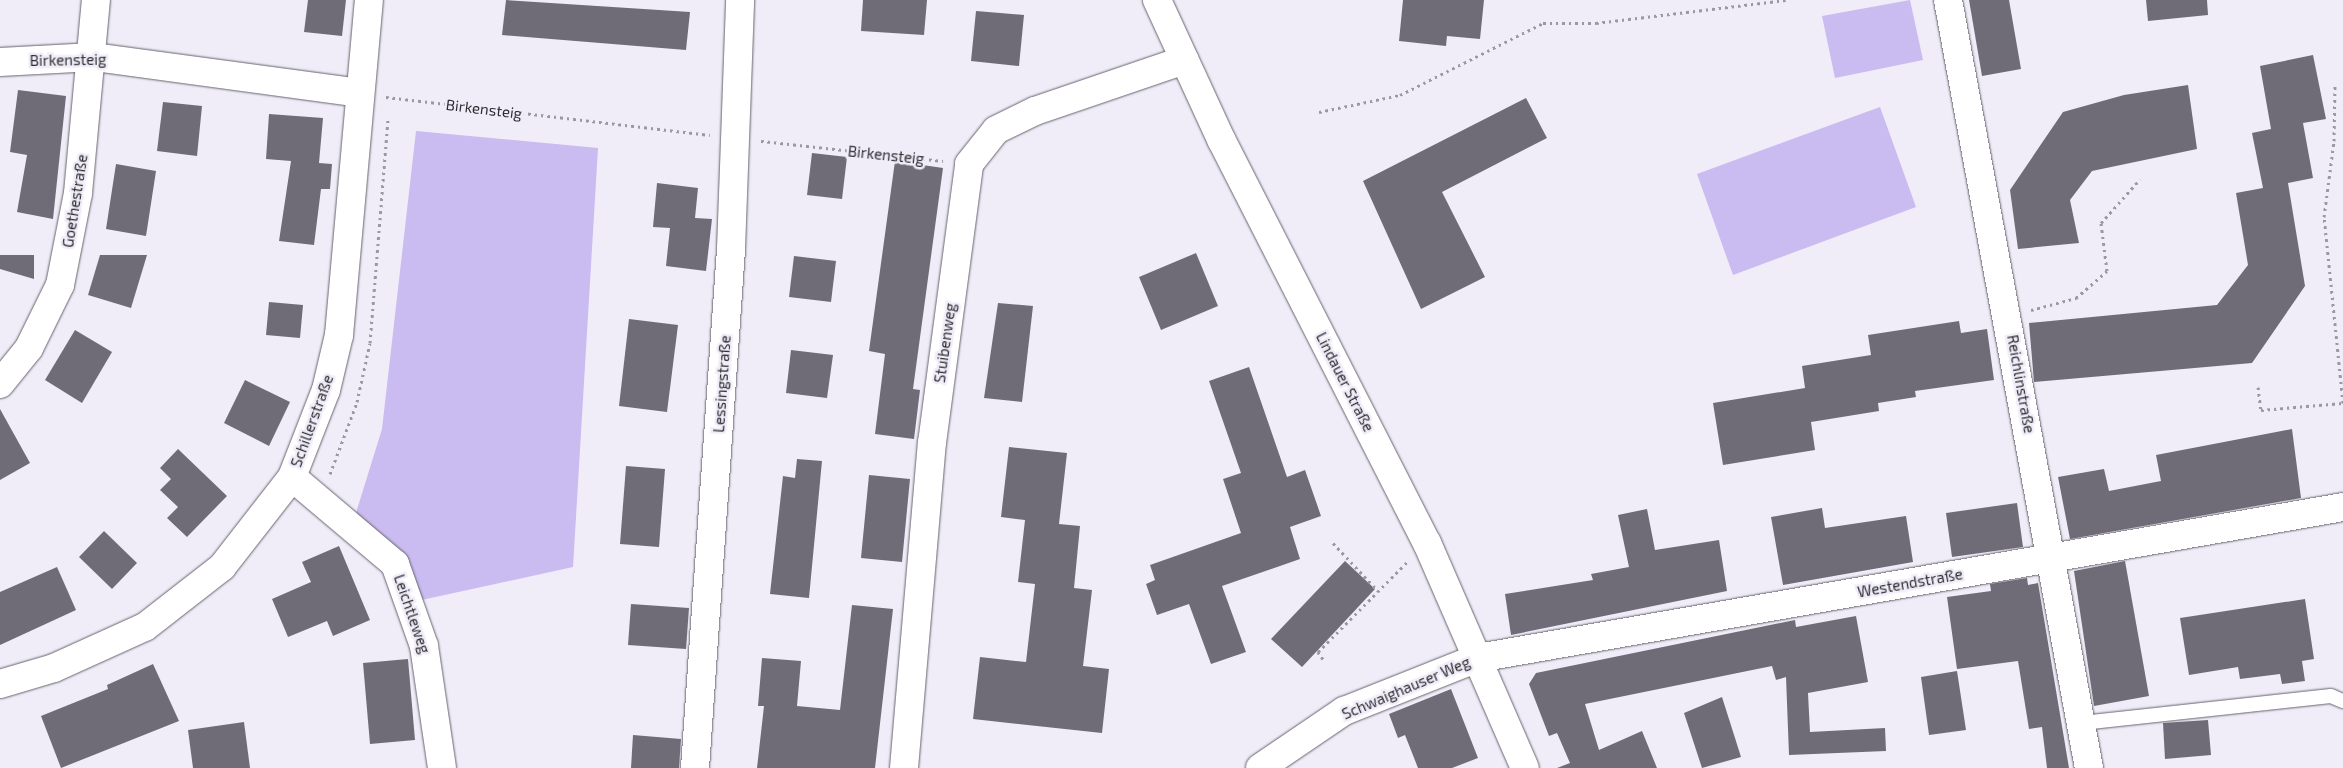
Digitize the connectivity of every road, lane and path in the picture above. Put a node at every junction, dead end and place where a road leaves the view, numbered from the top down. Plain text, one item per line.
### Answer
1 (96, 0) edge
2 (369, 0) edge
3 (740, 0) edge
4 (1157, 0) edge
5 (1786, 0) edge
6 (1948, 0) edge
7 (94, 57) junction
8 (1185, 60) junction
9 (0, 62) edge
10 (2335, 85) dead end
11 (360, 93) junction
12 (1319, 112) dead end
13 (735, 138) junction
14 (969, 164) junction
15 (2140, 179) dead end
16 (2009, 317) junction
17 (0, 384) edge
18 (2258, 387) dead end
19 (292, 477) junction
20 (2343, 507) edge
21 (1427, 543) junction
22 (1333, 544) dead end
23 (2052, 558) junction
24 (1378, 590) junction
25 (1478, 658) junction
26 (1323, 659) dead end
27 (0, 684) edge
28 (2343, 702) edge
29 (2082, 723) junction
30 (442, 768) edge
31 (695, 768) edge
32 (904, 768) edge
33 (1260, 768) edge
34 (1525, 768) edge
35 (2089, 768) edge

1 - 7 street, Goethestraße
2 - 11 street, Schillerstraße
3 - 13 street, Lessingstraße
4 - 8 street, Lindauer Straße
5 - 12 path
6 - 16 street, Reichlinstraße
7 - 9 street, Birkensteig
7 - 11 street, Birkensteig
7 - 17 street, Goethestraße
8 - 14 street
8 - 21 street, Lindauer Straße
10 - 18 path
11 - 13 path, Birkensteig
11 - 19 street, Schillerstraße
13 - 14 path, Birkensteig
13 - 31 street, Lessingstraße
14 - 32 street, Stuibenweg
15 - 16 path
16 - 23 street, Reichlinstraße
19 - 27 street, Schillerstraße
19 - 30 street, Leichtleweg
20 - 23 street, Westendstraße
21 - 24 path
21 - 25 street, Lindauer Straße
22 - 24 path
23 - 25 street, Westendstraße
23 - 29 street, Reichlinstraße
24 - 26 path
25 - 33 street, Schwaighauser Weg
25 - 34 street, Lindauer Straße
28 - 29 lane
29 - 35 street, Reichlinstraße

